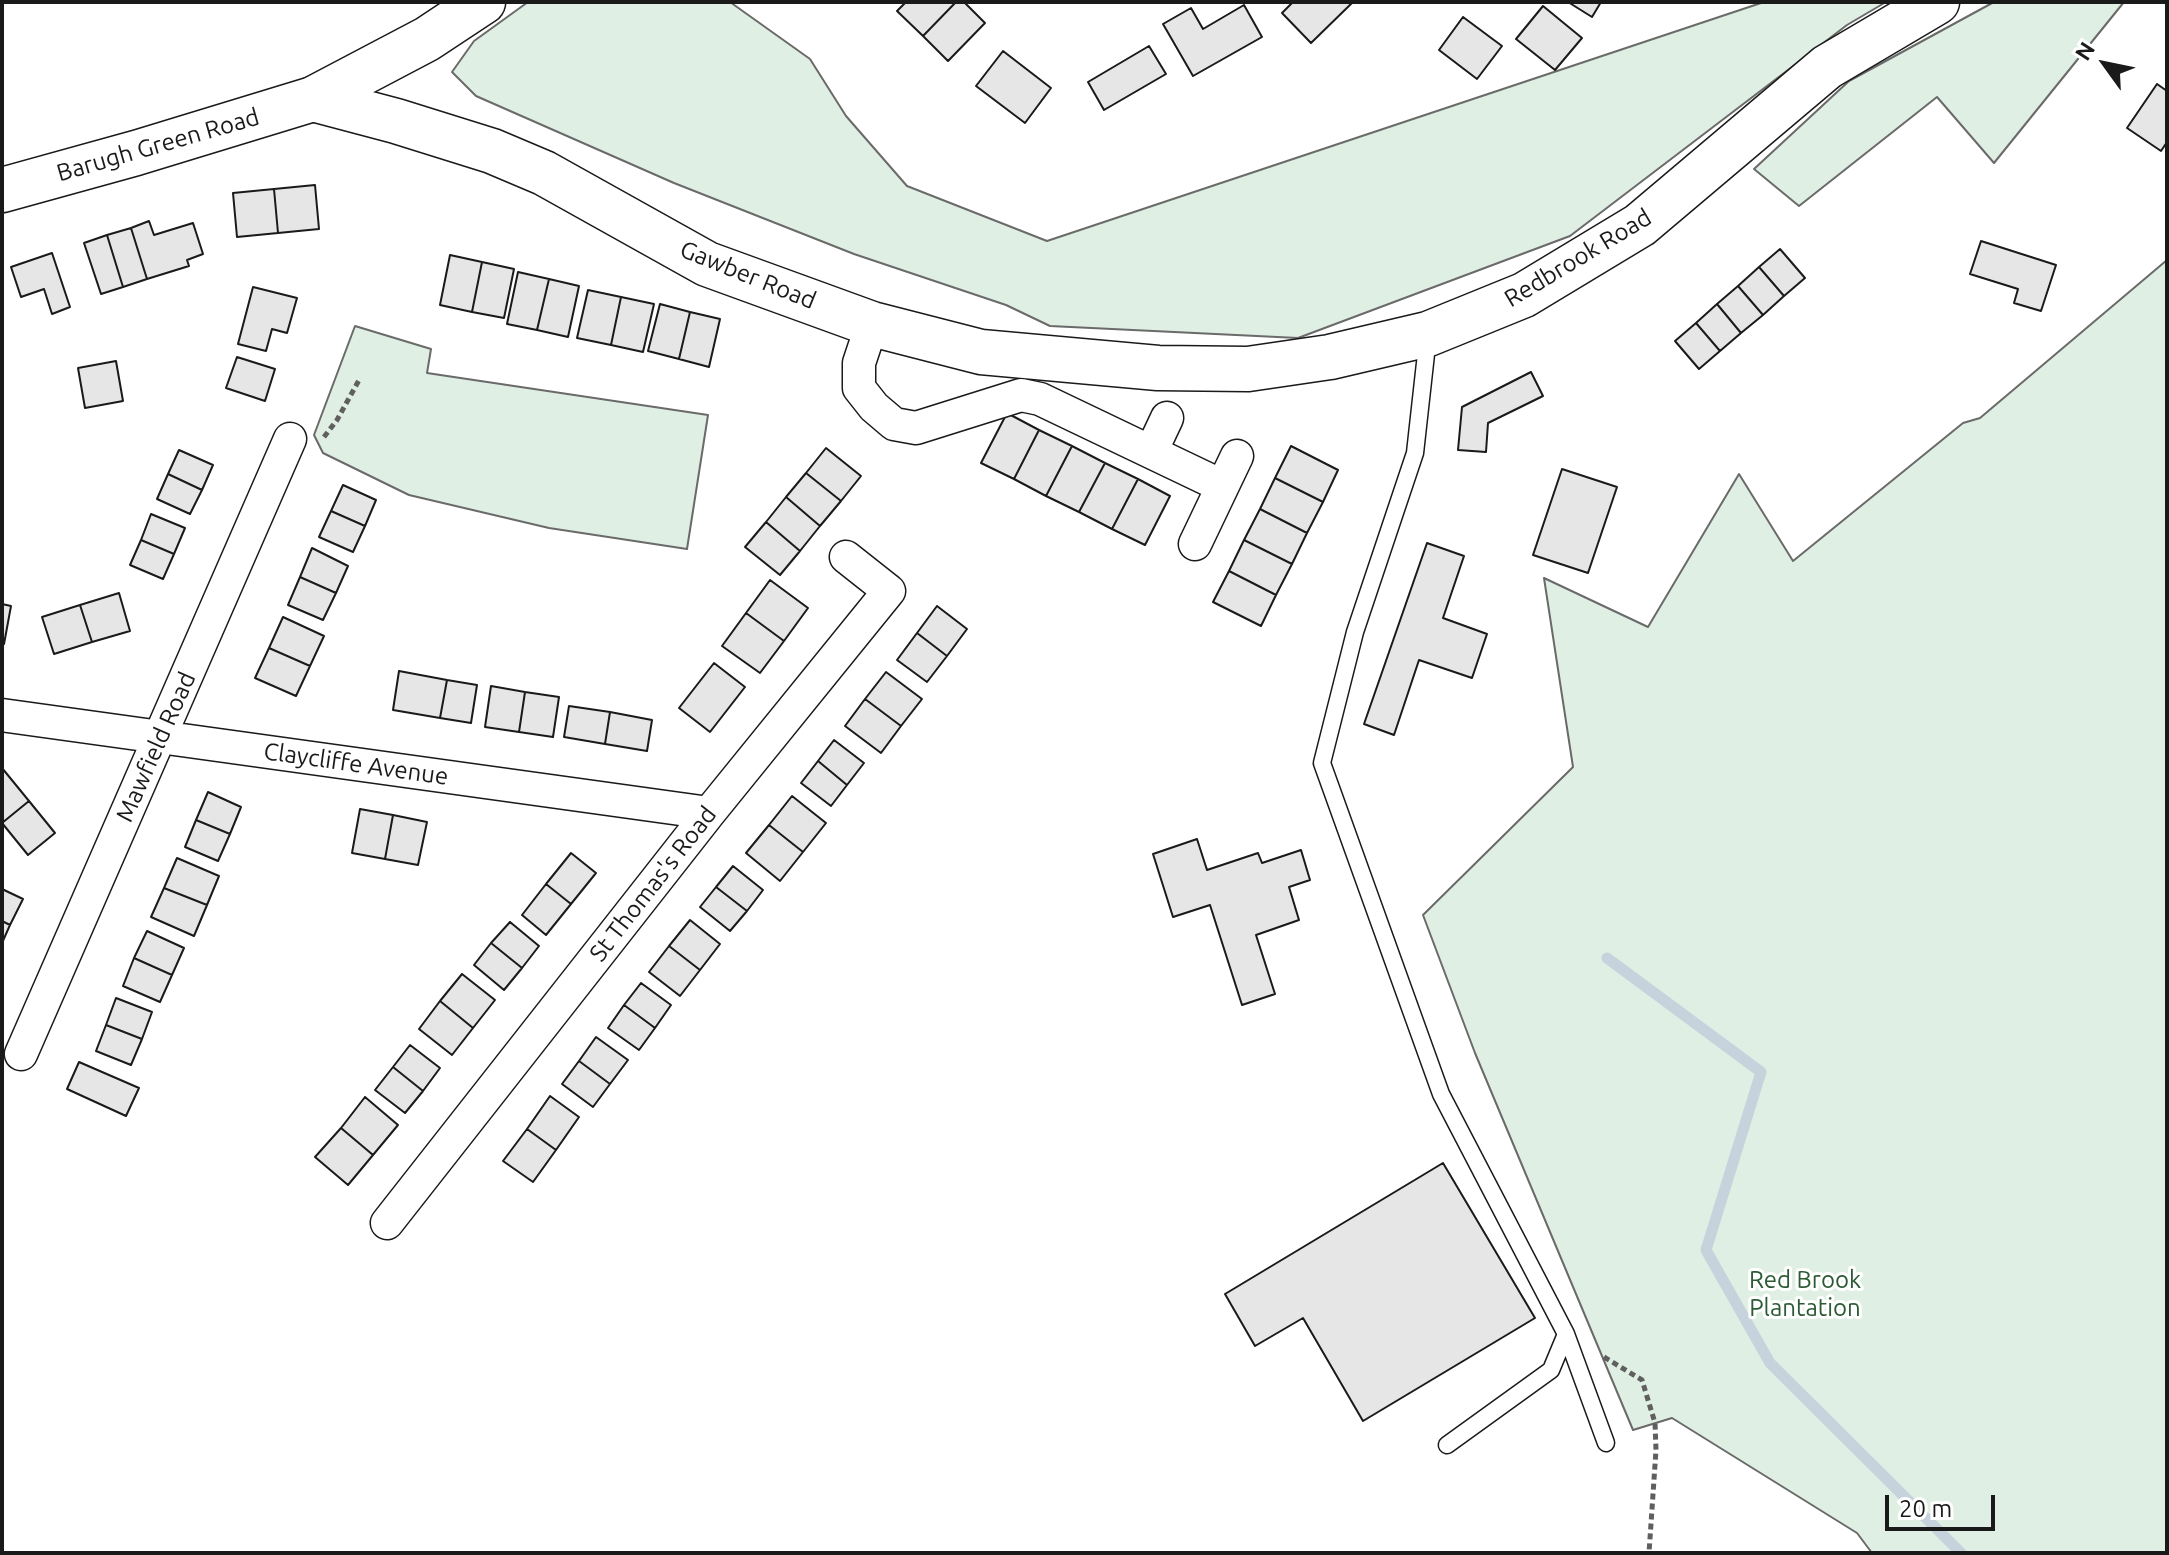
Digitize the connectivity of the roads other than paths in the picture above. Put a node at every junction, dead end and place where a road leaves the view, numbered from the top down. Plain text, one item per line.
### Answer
1 (483, 2) edge
2 (1937, 2) edge
3 (313, 99) junction
4 (2, 190) edge
5 (872, 324) junction
6 (1428, 334) junction
7 (1158, 368) joint
8 (1167, 418) dead end
9 (290, 439) road end
10 (1151, 452) junction
11 (1237, 456) dead end
12 (1222, 486) junction
13 (1195, 544) dead end
14 (846, 557) dead end
15 (2, 715) edge
16 (160, 737) junction
17 (709, 813) junction
18 (21, 1054) dead end
19 (387, 1223) dead end
20 (1566, 1334) junction
21 (1606, 1443) dead end
22 (1447, 1445) dead end

1 - 3 main road, Barugh Green Road
2 - 6 main road, Redbrook Road
3 - 4 main road, Barugh Green Road
3 - 5 main road, Gawber Road
5 - 7 main road, Gawber Road
5 - 10 street
6 - 7 main road, Redbrook Road
6 - 20 lane
8 - 10 street
9 - 16 street, Mawfield Road
10 - 12 street
11 - 12 street
12 - 13 street
14 - 17 street, St Thomas's Road
15 - 16 street, Claycliffe Avenue
16 - 17 street, Claycliffe Avenue
16 - 18 street, Mawfield Road
17 - 19 street, St Thomas's Road
20 - 21 lane
20 - 22 lane

